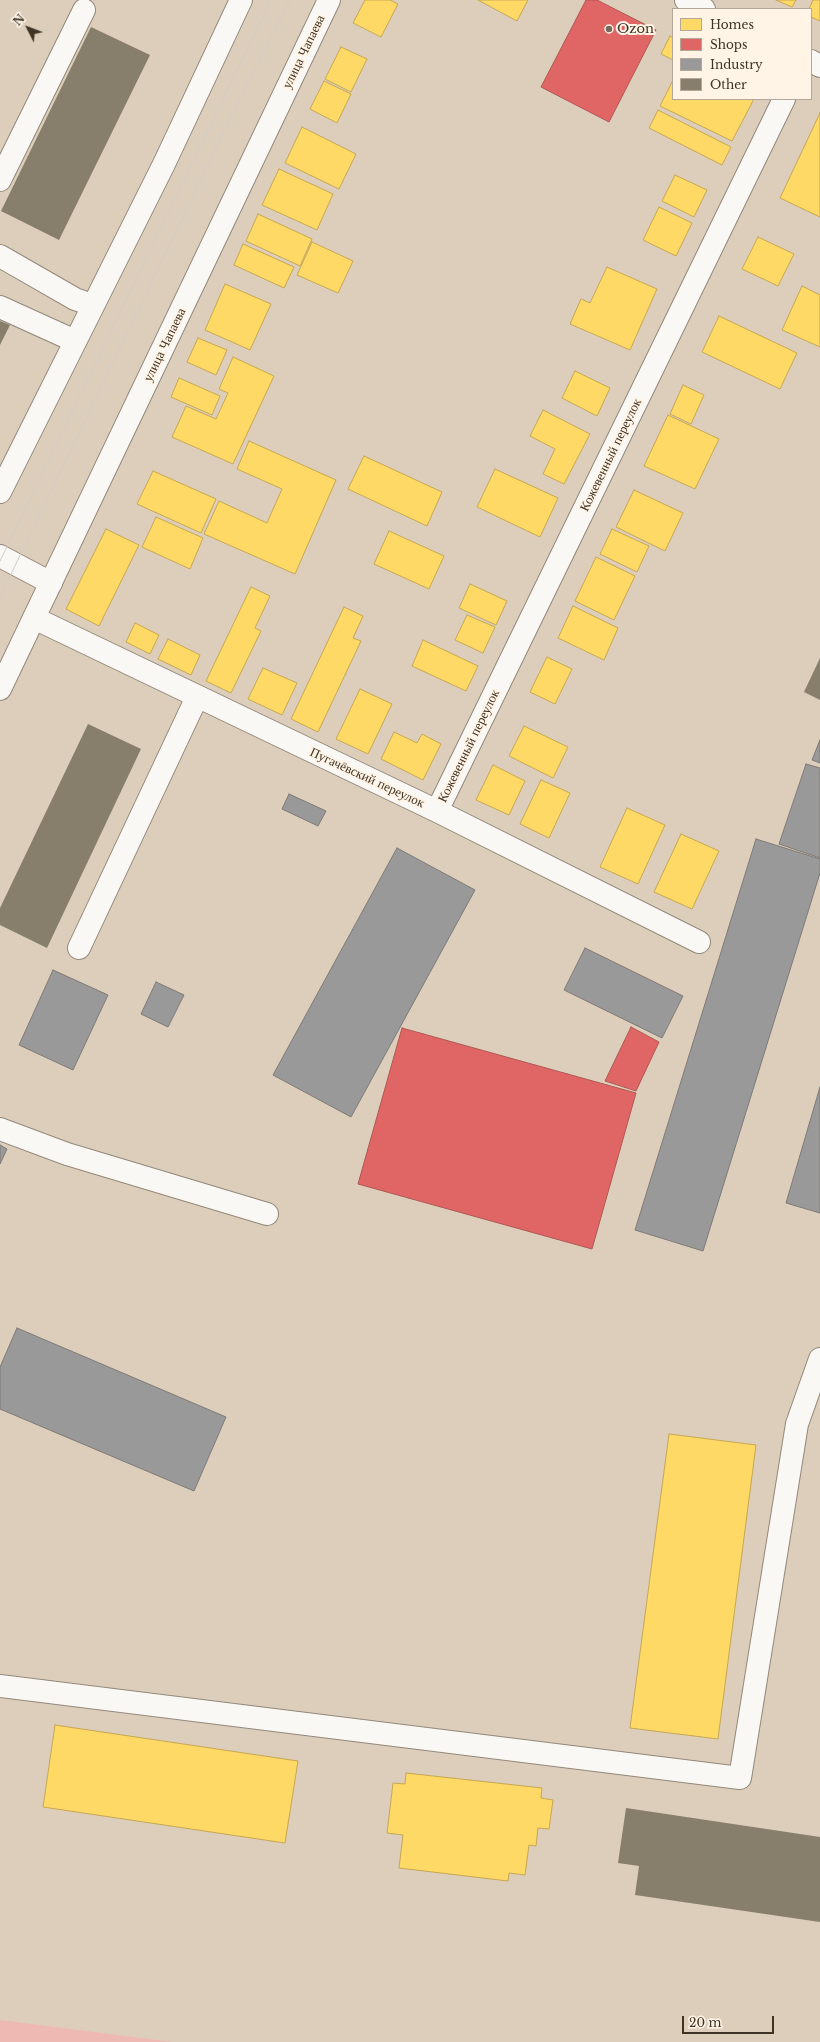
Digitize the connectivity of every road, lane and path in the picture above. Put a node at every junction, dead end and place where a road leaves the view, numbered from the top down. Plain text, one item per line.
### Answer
1 (241, 0) edge
2 (329, 0) edge
3 (686, 0) edge
4 (702, 8) edge
5 (84, 10) dead end
6 (784, 100) edge
7 (0, 180) edge
8 (0, 256) edge
9 (92, 305) junction
10 (0, 308) edge
11 (75, 341) junction
12 (0, 492) edge
13 (0, 556) edge
14 (51, 583) junction
15 (34, 618) junction
16 (0, 689) edge
17 (197, 697) junction
18 (437, 811) junction
19 (698, 942) dead end
20 (79, 948) dead end
21 (0, 1129) edge
22 (267, 1214) dead end
23 (820, 1359) edge
24 (0, 1686) edge

1 - 9 street
2 - 14 street, улица Чапаева
3 - 4 street
5 - 7 street
6 - 18 street, Кожевенный переулок
8 - 9 street
9 - 11 street
10 - 11 street
11 - 12 street
13 - 14 street
14 - 15 street, улица Чапаева
15 - 16 street, улица Чапаева
15 - 17 street, Пугачёвский переулок
17 - 18 street, Пугачёвский переулок
17 - 20 street
18 - 19 street, Пугачёвский переулок
21 - 22 street
23 - 24 street

